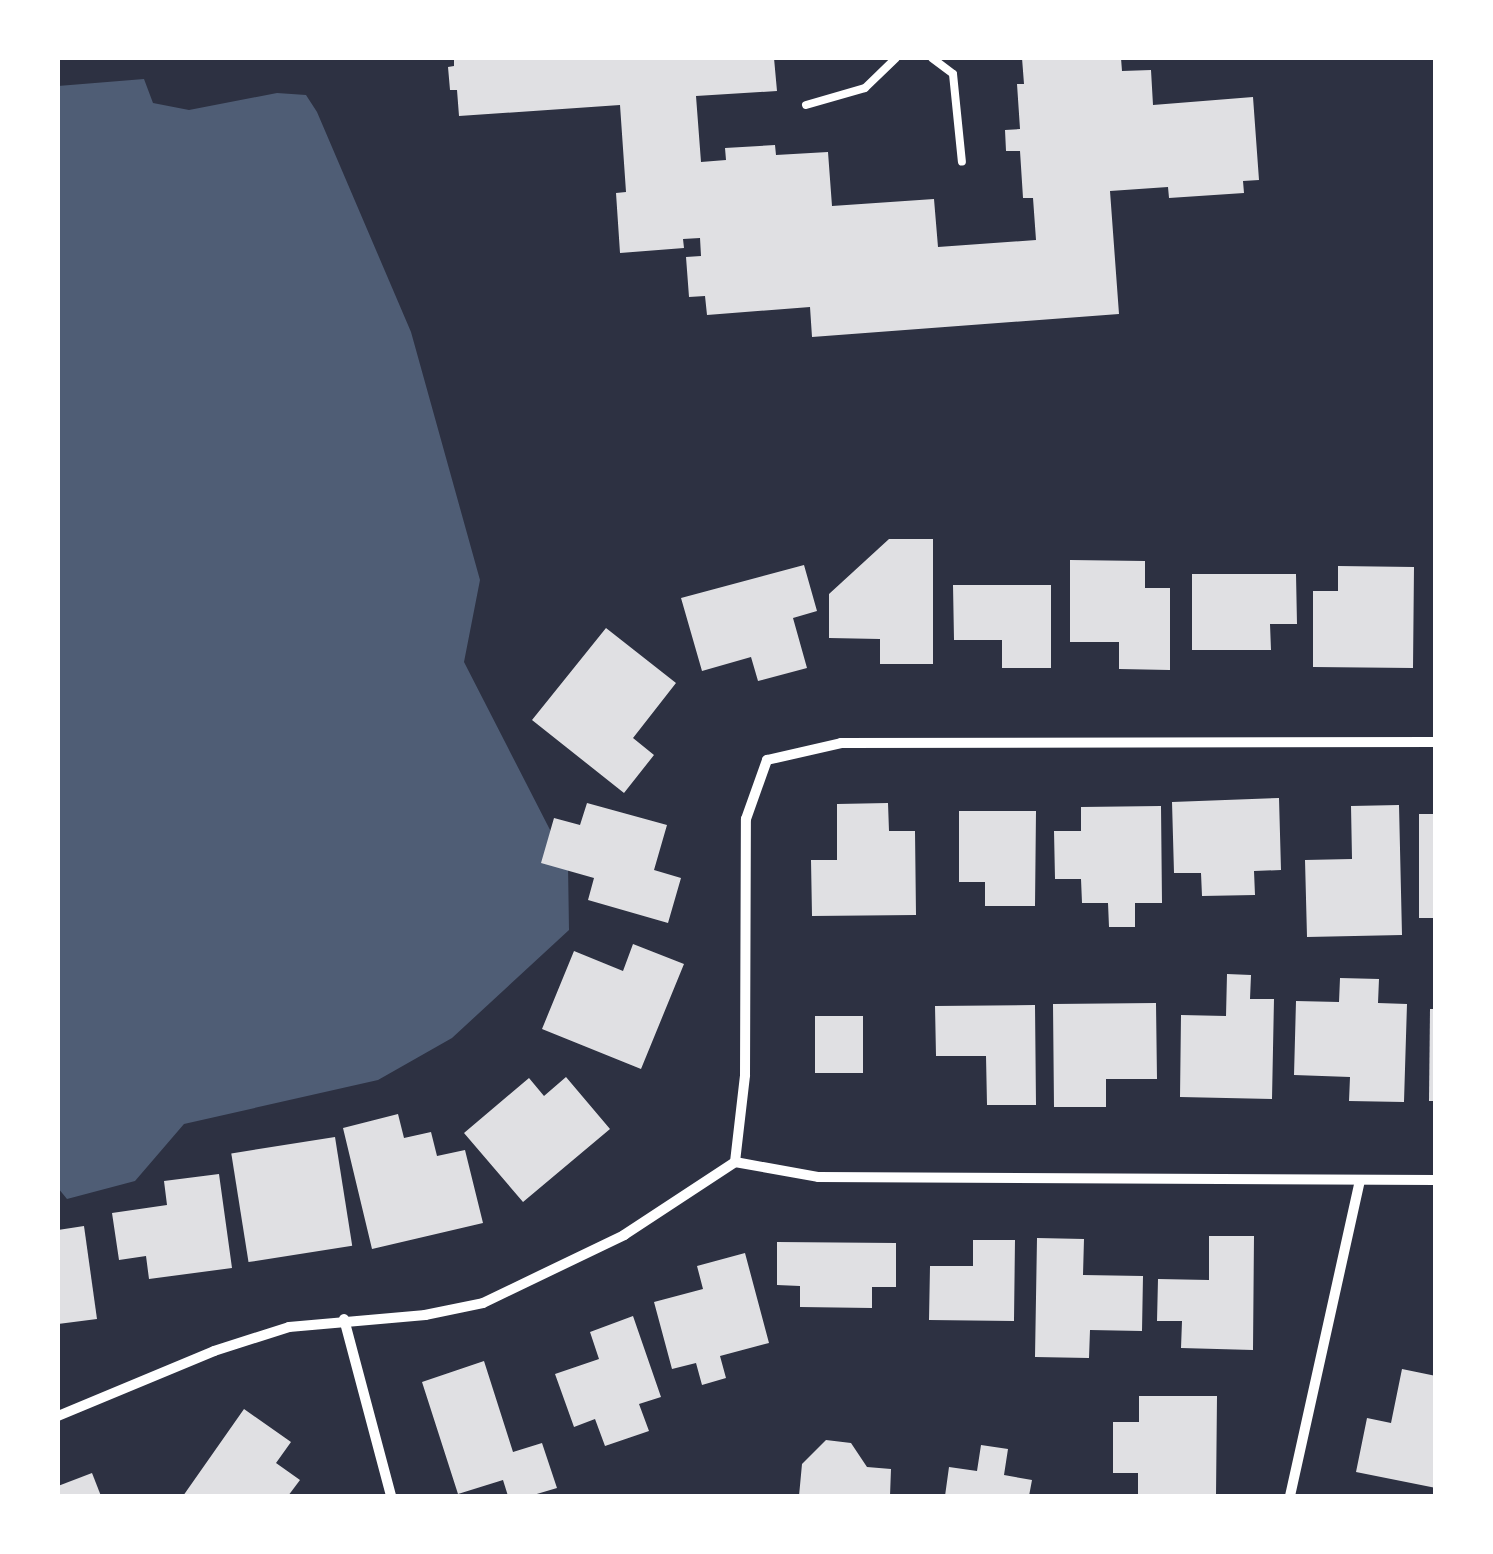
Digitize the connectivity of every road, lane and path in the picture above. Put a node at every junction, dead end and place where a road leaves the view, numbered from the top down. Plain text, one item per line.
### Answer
1 (896, 58) edge
2 (932, 58) edge
3 (806, 105) dead end
4 (962, 162) dead end
5 (1436, 742) edge
6 (735, 1162) junction
7 (1436, 1180) edge
8 (1360, 1181) junction
9 (344, 1319) junction
10 (58, 1416) edge
11 (391, 1496) edge
12 (1290, 1496) edge

1 - 3 lane
2 - 4 lane
5 - 6 street
6 - 8 street
6 - 9 street
7 - 8 street
8 - 12 street
9 - 10 street
9 - 11 street

